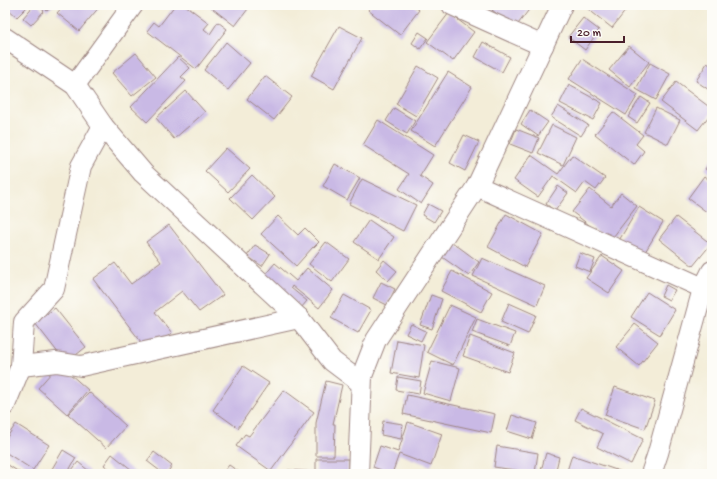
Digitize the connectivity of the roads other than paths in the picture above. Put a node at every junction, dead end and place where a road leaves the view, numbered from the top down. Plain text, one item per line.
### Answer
1 (133, 5) edge
2 (452, 5) edge
3 (562, 5) edge
4 (5, 38) edge
5 (543, 46) junction
6 (75, 85) junction
7 (103, 126) junction
8 (477, 186) junction
9 (712, 271) edge
10 (708, 290) edge
11 (299, 318) junction
12 (21, 366) junction
13 (361, 383) junction
14 (5, 405) edge
15 (358, 474) edge
16 (651, 474) edge

1 - 6 street
2 - 5 street
3 - 5 street
4 - 6 street
5 - 8 street
6 - 7 street
7 - 11 street
7 - 12 street
8 - 10 street
8 - 13 street
9 - 10 street
10 - 16 street
11 - 12 street
11 - 13 street
12 - 14 street
13 - 15 street

